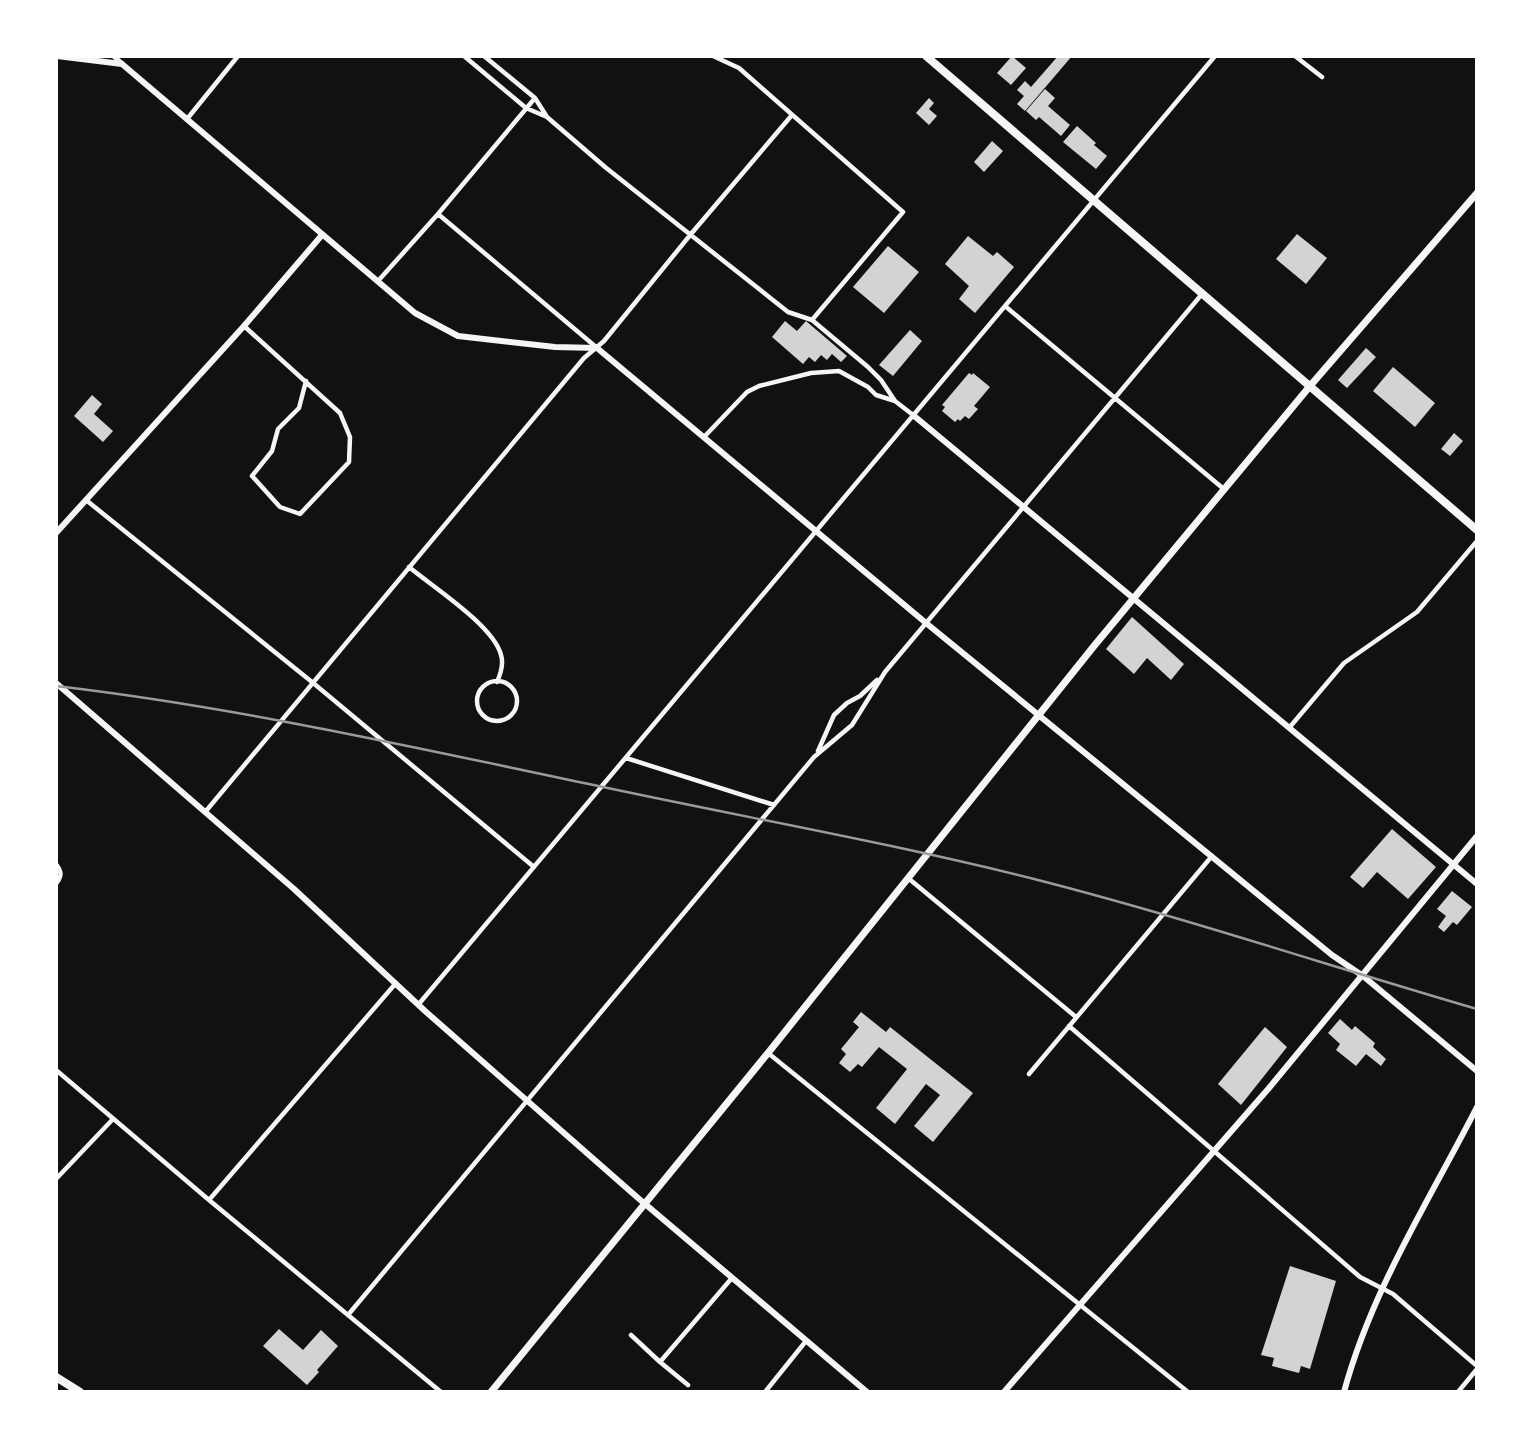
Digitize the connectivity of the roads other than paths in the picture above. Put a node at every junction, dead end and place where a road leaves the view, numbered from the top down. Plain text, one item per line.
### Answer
1 (57, 56) edge
2 (113, 56) edge
3 (238, 56) edge
4 (464, 56) edge
5 (484, 56) edge
6 (713, 56) edge
7 (926, 56) edge
8 (1215, 56) edge
9 (1294, 56) edge
10 (122, 64) junction
11 (1322, 77) dead end
12 (535, 98) junction
13 (526, 108) junction
14 (792, 115) junction
15 (547, 117) junction
16 (187, 119) junction
17 (1477, 193) edge
18 (1093, 200) junction
19 (438, 214) junction
20 (691, 234) junction
21 (322, 235) junction
22 (378, 281) junction
23 (1203, 293) junction
24 (1005, 306) junction
25 (812, 320) junction
26 (244, 326) junction
27 (597, 348) junction
28 (877, 378) junction
29 (306, 381) junction
30 (1310, 386) junction
31 (868, 387) junction
32 (1114, 398) junction
33 (895, 401) junction
34 (913, 415) junction
35 (704, 437) junction
36 (1225, 490) junction
37 (86, 500) junction
38 (1024, 506) junction
39 (1477, 530) edge
40 (818, 531) junction
41 (56, 533) edge
42 (1477, 541) edge
43 (409, 568) junction
44 (1133, 599) junction
45 (925, 625) junction
46 (886, 672) junction
47 (497, 681) junction
48 (312, 682) junction
49 (56, 683) edge
50 (851, 701) junction
51 (861, 710) junction
52 (1039, 714) junction
53 (1289, 729) junction
54 (828, 732) junction
55 (836, 737) junction
56 (814, 757) junction
57 (626, 758) junction
58 (774, 805) junction
59 (206, 811) junction
60 (1477, 836) edge
61 (1212, 856) junction
62 (56, 864) edge
63 (1454, 864) junction
64 (534, 867) junction
65 (908, 878) junction
66 (56, 884) edge
67 (1477, 884) edge
68 (1363, 976) junction
69 (396, 983) junction
70 (418, 1005) junction
71 (1076, 1017) junction
72 (1069, 1026) junction
73 (768, 1054) junction
74 (56, 1070) edge
75 (1477, 1071) edge
76 (1029, 1074) dead end
77 (528, 1100) junction
78 (1477, 1107) edge
79 (113, 1119) junction
80 (1213, 1152) junction
81 (56, 1179) edge
82 (209, 1200) junction
83 (645, 1204) junction
84 (732, 1279) junction
85 (1380, 1288) junction
86 (1080, 1304) junction
87 (348, 1315) junction
88 (631, 1335) dead end
89 (806, 1341) junction
90 (660, 1362) junction
91 (1477, 1367) edge
92 (56, 1377) edge
93 (688, 1385) dead end
94 (80, 1392) edge
95 (441, 1392) edge
96 (491, 1392) edge
97 (765, 1392) edge
98 (867, 1392) edge
99 (1004, 1392) edge
100 (1188, 1392) edge
101 (1344, 1392) edge
102 (1458, 1392) edge

1 - 10 street
2 - 10 street
3 - 16 street
4 - 13 street
5 - 12 street
6 - 14 street
7 - 18 main road
8 - 18 street
9 - 11 street
10 - 16 street
12 - 13 street
12 - 15 street
13 - 15 street
13 - 19 street
14 - 20 street
14 - 25 street
15 - 20 street
16 - 21 street
17 - 30 main road
18 - 23 main road
18 - 24 street
19 - 22 street
19 - 27 street
20 - 25 street
20 - 27 street
21 - 22 street
21 - 26 street
22 - 27 street
23 - 30 main road
23 - 32 street
24 - 32 street
24 - 34 street
25 - 28 street
26 - 29 street
26 - 37 street
27 - 35 street
27 - 43 street
28 - 31 street
28 - 33 street
29 - 29 street
30 - 36 main road
30 - 39 main road
31 - 33 street
31 - 35 street
32 - 36 street
32 - 38 street
33 - 34 street
34 - 38 street
34 - 40 street
35 - 40 street
36 - 44 main road
37 - 41 street
37 - 48 street
38 - 44 street
38 - 45 street
40 - 45 street
40 - 57 street
42 - 53 street
43 - 47 street
43 - 48 street
44 - 52 main road
44 - 53 street
45 - 46 street
45 - 52 street
46 - 50 street
46 - 51 street
47 - 47 street
48 - 59 street
48 - 64 street
49 - 59 street
50 - 51 street
50 - 54 street
51 - 55 street
52 - 61 street
52 - 65 main road
53 - 63 street
54 - 55 street
54 - 56 street
55 - 56 street
56 - 58 street
57 - 58 street
57 - 64 street
58 - 77 street
59 - 69 street
60 - 63 street
61 - 68 street
61 - 71 street
62 - 66 street
63 - 67 street
63 - 68 street
64 - 70 street
65 - 71 street
65 - 73 main road
68 - 75 street
68 - 80 street
69 - 70 street
69 - 82 street
70 - 77 street
71 - 72 street
72 - 76 street
72 - 80 street
73 - 83 main road
73 - 86 street
74 - 79 street
77 - 83 street
77 - 87 street
78 - 85 street
79 - 81 street
79 - 82 street
80 - 85 street
80 - 86 street
82 - 87 street
83 - 84 street
83 - 96 main road
84 - 89 street
84 - 90 street
85 - 91 street
85 - 101 street
86 - 99 street
86 - 100 street
87 - 95 street
88 - 90 street
89 - 97 street
89 - 98 street
90 - 93 street
91 - 102 street
92 - 94 main road

